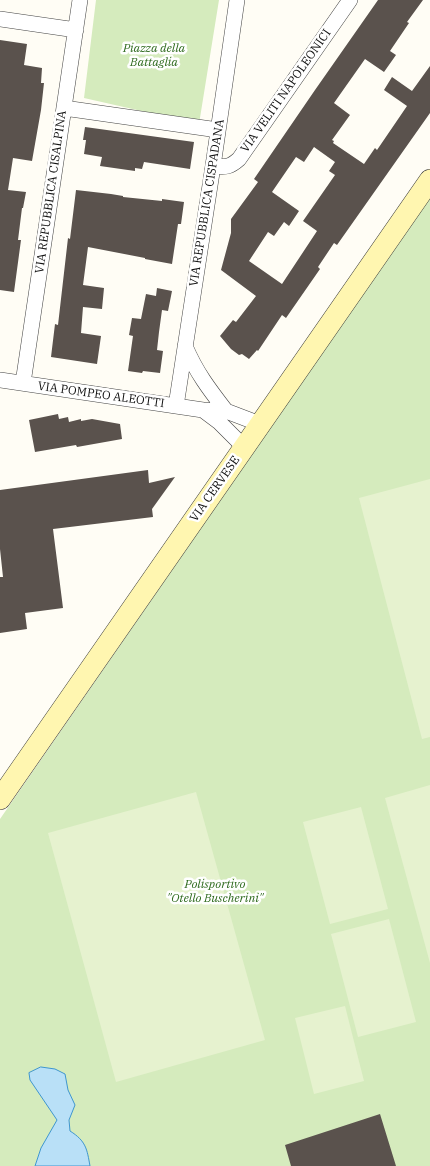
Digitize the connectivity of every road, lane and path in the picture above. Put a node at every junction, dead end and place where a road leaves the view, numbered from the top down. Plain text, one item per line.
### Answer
1 (80, 0) edge
2 (237, 0) edge
3 (350, 0) edge
4 (0, 19) edge
5 (76, 30) junction
6 (64, 108) junction
7 (218, 130) junction
8 (213, 166) junction
9 (430, 180) edge
10 (185, 346) junction
11 (0, 380) edge
12 (23, 383) junction
13 (176, 406) junction
14 (203, 410) junction
15 (226, 411) junction
16 (260, 424) junction
17 (244, 447) junction
18 (0, 799) edge

1 - 5 street, VIA REPUBBLICA CISALPINA
2 - 7 street, VIA REPUBBLICA CISPADANA
3 - 8 street, VIA VELITI NAPOLEONICI
4 - 5 street
5 - 6 street, VIA REPUBBLICA CISALPINA
6 - 7 street
6 - 12 street, VIA REPUBBLICA CISALPINA
7 - 8 street, VIA REPUBBLICA CISPADANA
8 - 10 street, VIA REPUBBLICA CISPADANA
9 - 16 main road, VIA CERVESE
10 - 13 street, VIA REPUBBLICA CISPADANA
10 - 15 street
11 - 12 street, VIA POMPEO ALEOTTI
12 - 13 street, VIA POMPEO ALEOTTI
13 - 14 street, VIA POMPEO ALEOTTI
14 - 15 street, VIA POMPEO ALEOTTI
14 - 17 street
15 - 16 street
16 - 17 main road, VIA CERVESE
17 - 18 main road, VIA CERVESE

